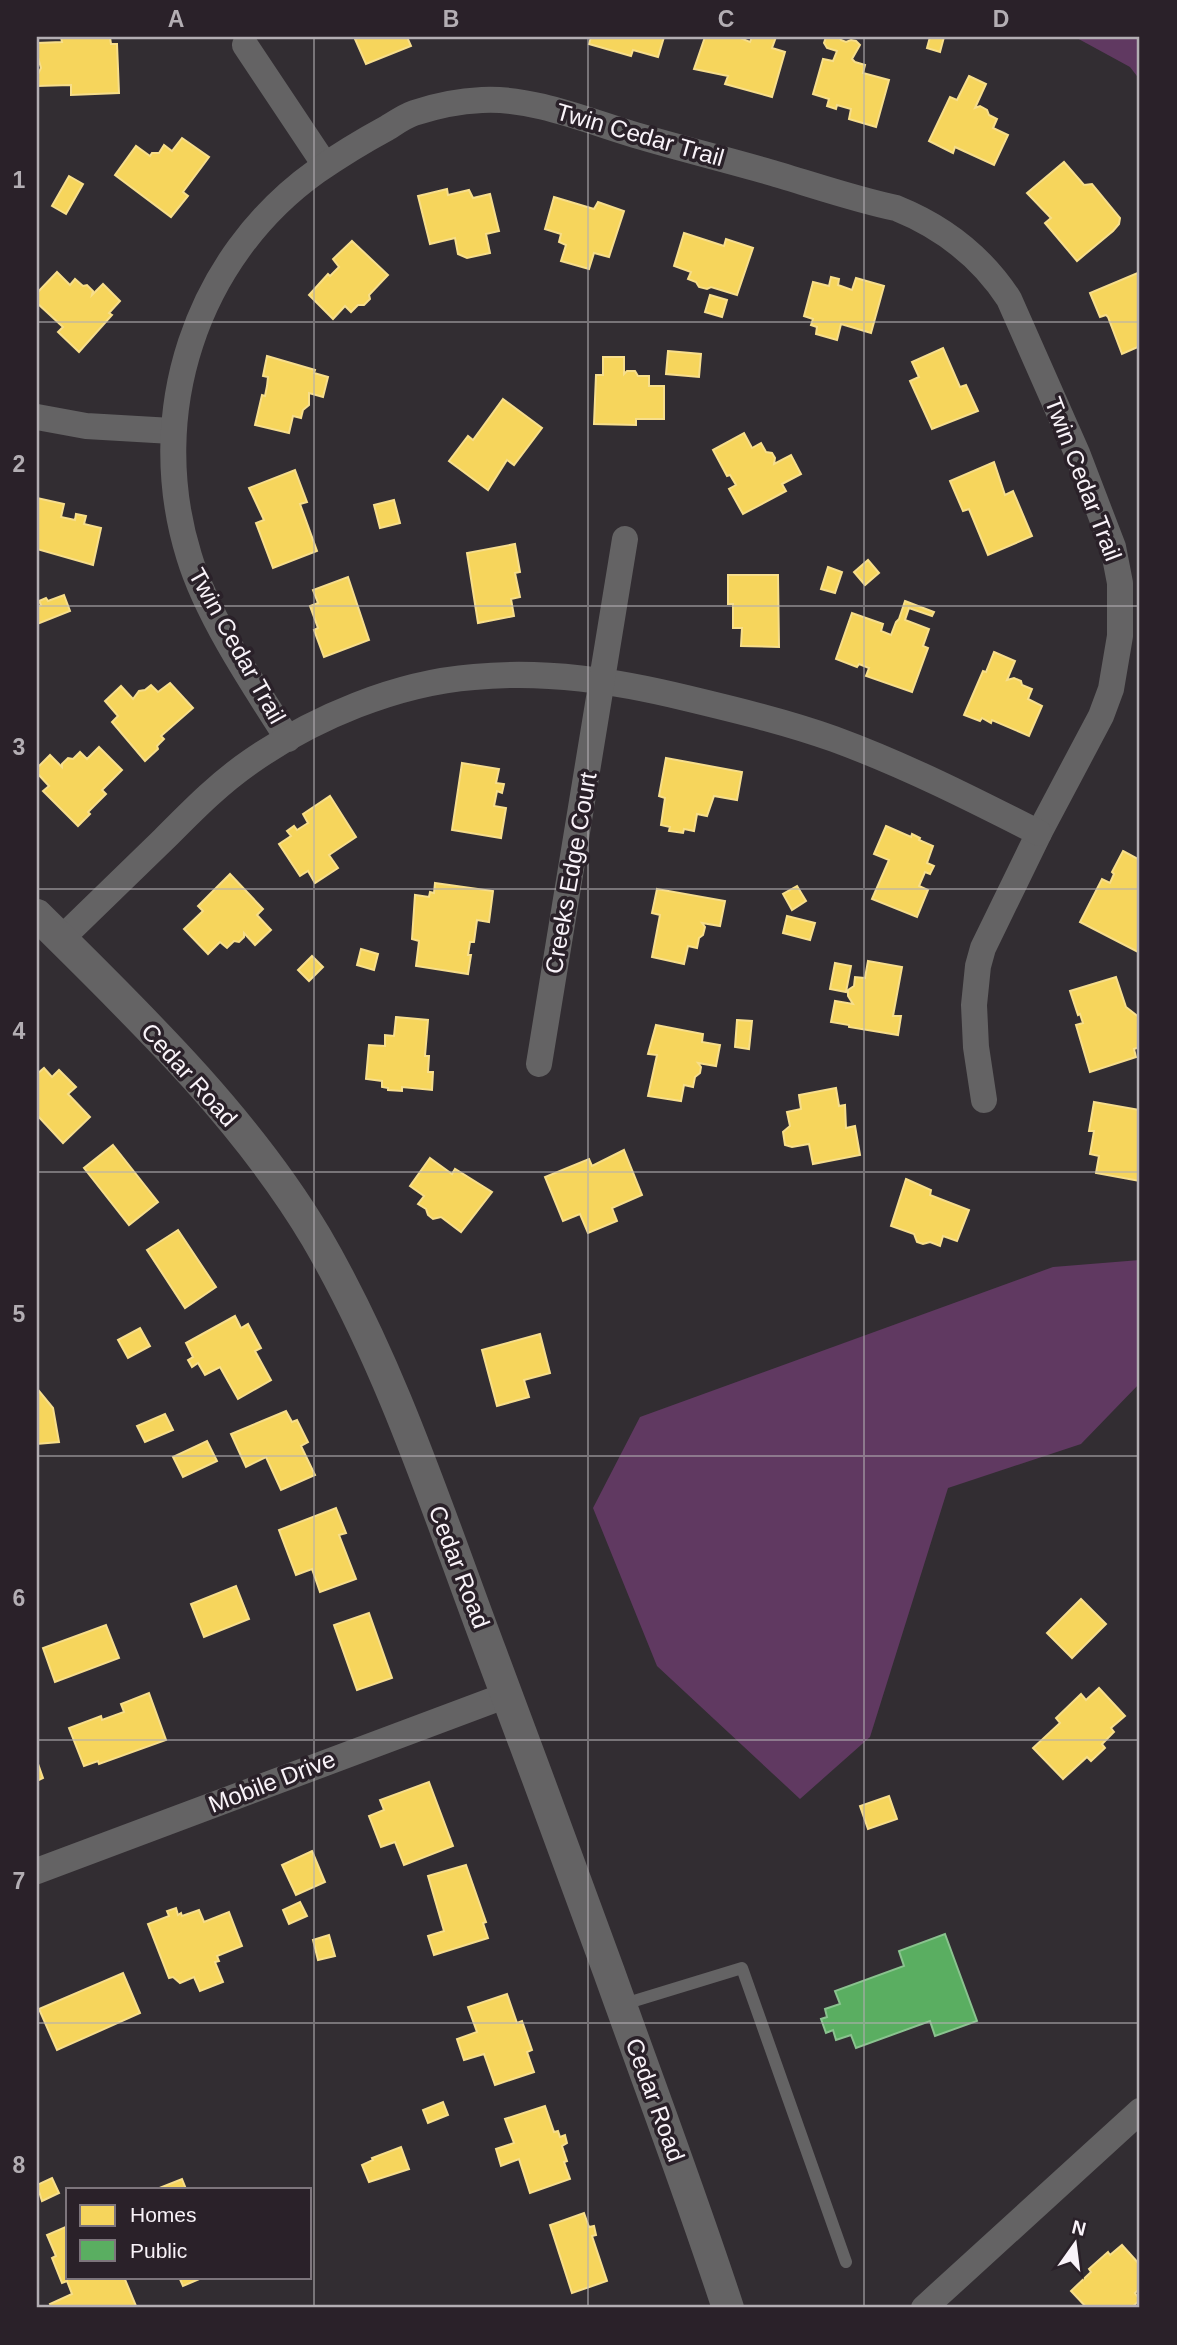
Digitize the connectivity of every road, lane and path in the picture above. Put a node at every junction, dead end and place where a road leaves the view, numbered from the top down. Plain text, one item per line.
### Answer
1 (245, 45) dead end
2 (325, 165) junction
3 (37, 417) edge
4 (172, 430) junction
5 (625, 539) dead end
6 (603, 681) junction
7 (288, 739) junction
8 (1039, 832) junction
9 (37, 915) edge
10 (61, 939) junction
11 (539, 1065) dead end
12 (984, 1100) dead end
13 (507, 1695) junction
14 (37, 1871) edge
15 (621, 2006) junction
16 (1140, 2111) edge
17 (846, 2262) dead end
18 (728, 2308) edge
19 (924, 2308) edge

1 - 2 street
2 - 4 street, Twin Cedar Trail
2 - 8 street, Twin Cedar Trail
3 - 4 street
4 - 7 street, Twin Cedar Trail
5 - 6 street, Creeks Edge Court
6 - 7 street, Twin Cedar Trail
6 - 8 street, Twin Cedar Trail
6 - 11 street, Creeks Edge Court
7 - 10 street, Twin Cedar Trail
8 - 12 street, Twin Cedar Trail
9 - 10 street, Cedar Road
10 - 13 street, Cedar Road
13 - 14 street, Mobile Drive
13 - 15 street, Cedar Road
15 - 17 lane
15 - 18 street, Cedar Road
16 - 19 street

